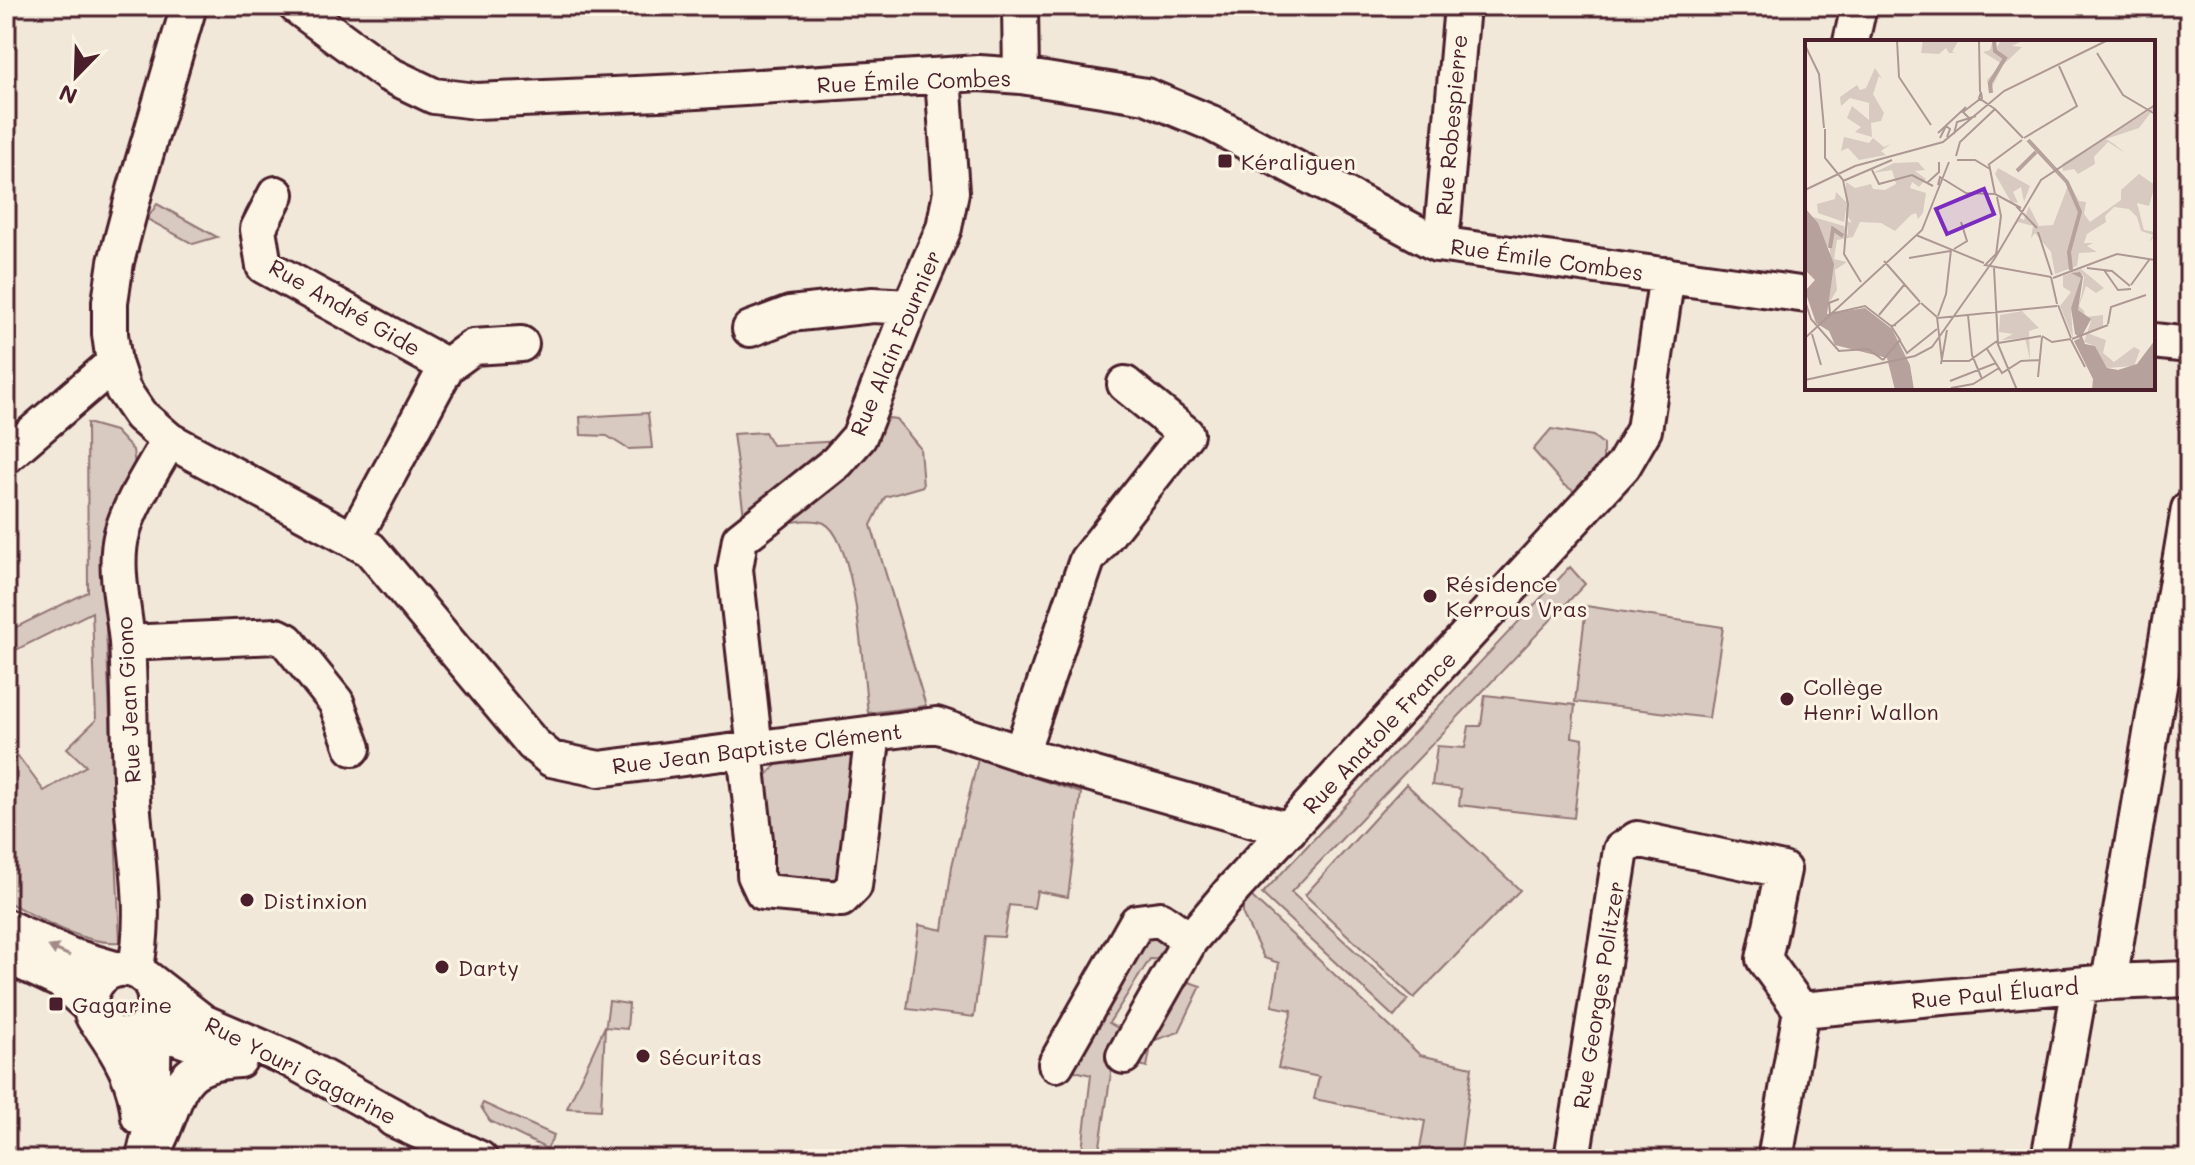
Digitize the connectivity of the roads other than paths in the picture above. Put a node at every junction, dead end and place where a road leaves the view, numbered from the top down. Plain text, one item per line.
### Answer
1 (296, 6) edge
2 (1020, 6) edge
3 (1462, 6) edge
4 (1859, 6) edge
5 (189, 8) edge
6 (1851, 40) edge
7 (1021, 76) junction
8 (943, 77) junction
9 (276, 194) dead end
10 (1437, 244) junction
11 (1667, 275) junction
12 (1805, 295) edge
13 (910, 307) junction
14 (750, 329) dead end
15 (2155, 341) edge
16 (521, 344) dead end
17 (2189, 345) edge
18 (114, 363) junction
19 (447, 366) junction
20 (1125, 384) dead end
21 (169, 440) junction
22 (6, 456) edge
23 (2189, 509) edge
24 (353, 540) junction
25 (127, 643) junction
26 (873, 733) junction
27 (353, 748) dead end
28 (750, 750) junction
29 (1021, 753) junction
30 (1289, 830) junction
31 (6, 927) edge
32 (1190, 940) junction
33 (6, 955) edge
34 (2189, 979) edge
35 (2094, 984) junction
36 (141, 1000) junction
37 (1801, 1010) junction
38 (95, 1017) junction
39 (1124, 1056) dead end
40 (239, 1060) junction
41 (1056, 1064) dead end
42 (415, 1128) junction
43 (143, 1159) edge
44 (480, 1159) edge
45 (1572, 1159) edge
46 (1775, 1159) edge
47 (2049, 1159) edge

1 - 8 street, Rue Émile Combes
2 - 7 street
3 - 10 street, Rue Robespierre
4 - 6 street
5 - 18 street, Rue Jean Baptiste Clément
7 - 8 street, Rue Émile Combes
7 - 10 street, Rue Émile Combes
8 - 13 street, Rue Alain Fournier
9 - 19 street, Rue André Gide
10 - 11 street, Rue Émile Combes
11 - 12 street, Rue Émile Combes
11 - 30 street, Rue Anatole France
13 - 14 street
13 - 28 street, Rue Alain Fournier
15 - 17 street
16 - 19 street, Rue André Gide
18 - 21 street, Rue Jean Baptiste Clément
18 - 22 street
19 - 24 street, Rue André Gide
20 - 29 street
21 - 24 street, Rue Jean Baptiste Clément
21 - 25 street, Rue Jean Giono
23 - 35 street
24 - 28 street, Rue Jean Baptiste Clément
25 - 27 street
25 - 36 street, Rue Jean Giono
26 - 28 street, Rue Jean Baptiste Clément
26 - 28 street, Rue Alain Fournier
26 - 29 street, Rue Jean Baptiste Clément
29 - 30 street, Rue Jean Baptiste Clément
30 - 32 street, Rue Anatole France
36 -> 31 street, Rue Youri Gagarine
32 - 39 street, Rue Anatole France
32 - 41 street
33 - 38 street
34 - 35 street, Rue Paul Éluard
35 - 37 street, Rue Paul Éluard
35 - 47 street
36 - 38 street
36 - 38 street
36 - 40 street, Rue Youri Gagarine
36 - 42 street, Rue Youri Gagarine
36 - 43 street, Rue Jean Giono
37 - 45 street, Rue Georges Politzer
37 - 46 street
38 - 43 street
40 - 42 street, Rue Youri Gagarine
40 - 43 street
42 - 44 street, Rue Youri Gagarine

